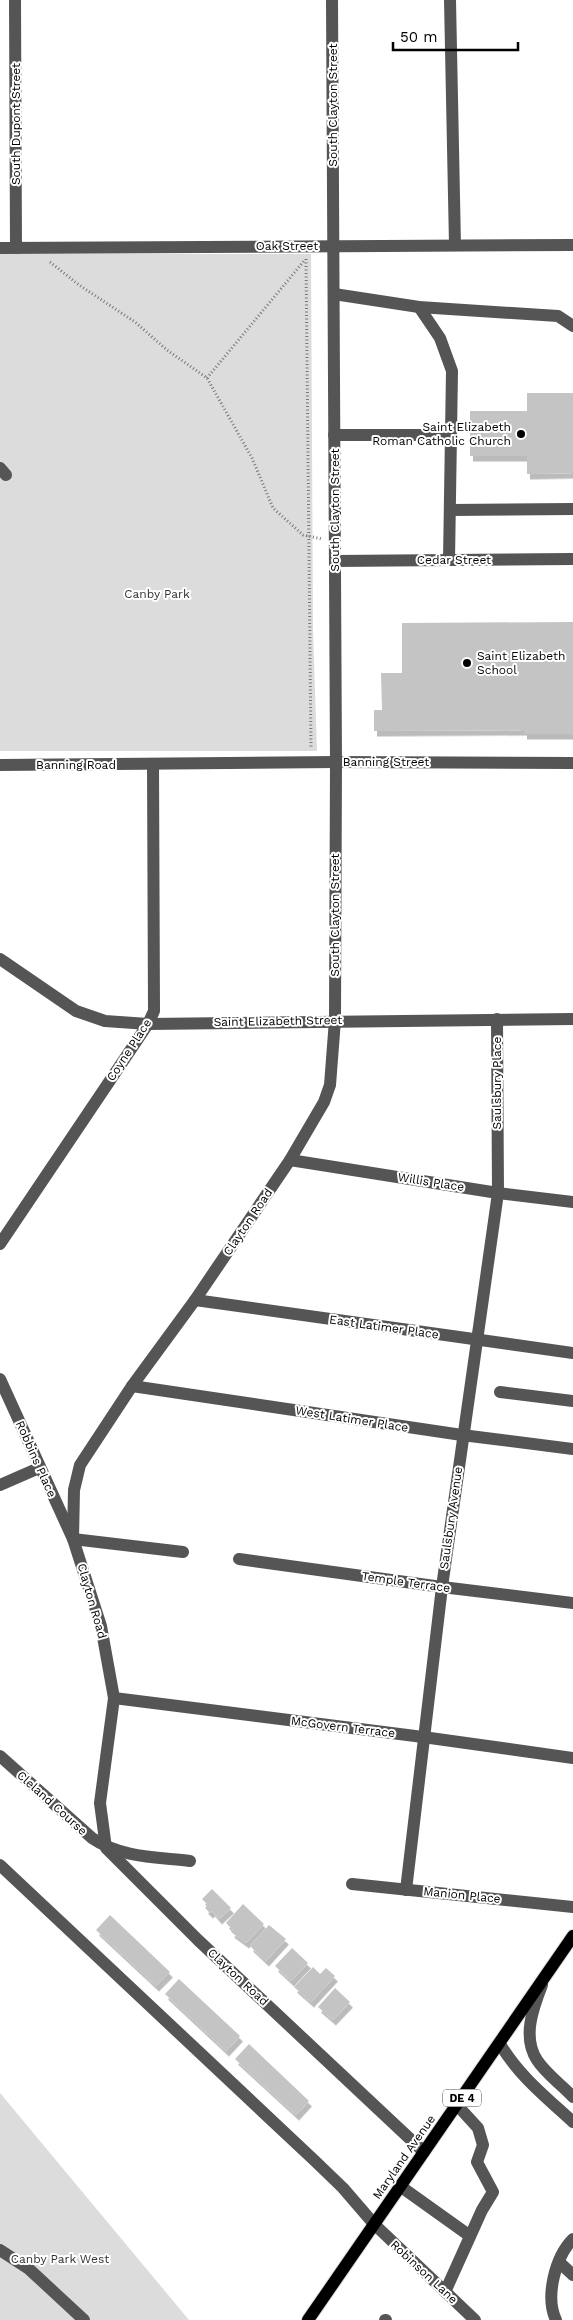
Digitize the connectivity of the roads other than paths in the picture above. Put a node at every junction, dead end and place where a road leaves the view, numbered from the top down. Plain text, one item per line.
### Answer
1 (15, 0) edge
2 (332, 0) edge
3 (450, 0) edge
4 (455, 245) junction
5 (573, 245) edge
6 (334, 246) junction
7 (0, 248) edge
8 (16, 248) junction
9 (334, 294) junction
10 (418, 307) junction
11 (573, 326) edge
12 (334, 435) junction
13 (451, 435) junction
14 (573, 509) edge
15 (450, 510) junction
16 (573, 559) edge
17 (449, 560) junction
18 (335, 561) junction
19 (336, 762) junction
20 (573, 763) edge
21 (153, 764) junction
22 (0, 765) edge
23 (0, 960) edge
24 (497, 1019) junction
25 (573, 1019) edge
26 (335, 1020) junction
27 (148, 1024) junction
28 (497, 1147) joint
29 (290, 1160) junction
30 (498, 1193) junction
31 (573, 1202) edge
32 (0, 1244) edge
33 (194, 1300) junction
34 (476, 1340) junction
35 (573, 1353) edge
36 (0, 1379) edge
37 (132, 1386) junction
38 (500, 1392) dead end
39 (573, 1401) edge
40 (462, 1436) junction
41 (573, 1449) edge
42 (39, 1468) junction
43 (0, 1485) edge
44 (73, 1539) junction
45 (183, 1552) dead end
46 (240, 1559) dead end
47 (442, 1587) junction
48 (573, 1603) edge
49 (114, 1698) junction
50 (423, 1737) junction
51 (0, 1756) edge
52 (573, 1758) edge
53 (106, 1848) junction
54 (190, 1861) dead end
55 (0, 1865) edge
56 (352, 1884) dead end
57 (406, 1890) junction
58 (573, 1907) edge
59 (573, 1936) edge
60 (546, 1976) junction
61 (500, 2044) junction
62 (573, 2096) edge
63 (457, 2105) junction
64 (573, 2122) edge
65 (424, 2152) junction
66 (400, 2186) junction
67 (374, 2224) junction
68 (470, 2236) junction
69 (573, 2239) edge
70 (0, 2250) edge
71 (558, 2264) junction
72 (573, 2275) edge
73 (445, 2292) junction
74 (84, 2320) edge
75 (308, 2320) edge
76 (475, 2320) edge
77 (556, 2320) edge

1 - 8 street, South Dupont Street
2 - 6 street, South Clayton Street
3 - 4 street
4 - 5 street, Oak Street
4 - 6 street, Oak Street
6 - 8 street, Oak Street
6 - 9 street, South Clayton Street
7 - 8 street, Oak Street
9 - 10 street
9 - 12 street, South Clayton Street
10 - 11 street
10 - 13 street
12 - 13 street
12 - 18 street, South Clayton Street
13 - 15 street
14 - 15 street
15 - 17 street
16 - 17 street, Cedar Street
17 - 18 street, Cedar Street
18 - 19 street, South Clayton Street
19 - 20 street, Banning Street
19 - 21 street, Banning Street
19 - 26 street, South Clayton Street
21 - 22 street, Banning Road
21 - 27 street, Coyne Place
23 - 27 street, Saint Elizabeth Street
24 - 25 street, Saint Elizabeth Street
24 - 26 street, Saint Elizabeth Street
24 - 28 street, Saulsbury Place
26 - 27 street, Saint Elizabeth Street
26 - 29 street, Clayton Road
27 - 32 street, Coyne Place
28 - 30 street, Saulsbury Avenue
29 - 30 street, Willis Place
29 - 33 street, Clayton Road
30 - 31 street, Willis Place
30 - 34 street, Saulsbury Avenue
33 - 34 street, East Latimer Place
33 - 37 street, Clayton Road
34 - 35 street, East Latimer Place
34 - 40 street, Saulsbury Avenue
36 - 42 street, Robbins Place
37 - 40 street, West Latimer Place
37 - 44 street, Clayton Road
38 - 39 street
40 - 41 street, West Latimer Place
40 - 47 street, Saulsbury Avenue
42 - 43 street
42 - 44 street, Robbins Place
44 - 45 street
44 - 49 street, Clayton Road
46 - 47 street, Temple Terrace
47 - 48 street, Temple Terrace
47 - 50 street, Saulsbury Avenue
49 - 50 street, McGovern Terrace
49 - 53 street, Clayton Road
50 - 52 street, McGovern Terrace
50 - 57 street, Saulsbury Avenue
51 - 53 street, Cleland Course
53 - 54 street
53 - 65 street, Clayton Road
55 - 67 street, Robinson Lane
56 - 57 street, Manion Place
57 - 58 street, Manion Place
59 - 60 main road, Maryland Avenue / DE 4
60 - 61 main road, Maryland Avenue / DE 4
60 - 62 street
61 - 63 main road, Maryland Avenue / DE 4
61 - 64 street
63 - 65 main road, Maryland Avenue / DE 4
63 - 68 street
65 - 66 main road, Maryland Avenue / DE 4
66 - 67 main road, Maryland Avenue / DE 4
66 - 68 street
67 - 73 street, Robinson Lane
67 - 75 main road, Maryland Avenue / DE 4
68 - 73 street
69 - 71 street
70 - 74 street
71 - 72 street
71 - 77 street
73 - 76 street, Robinson Lane

